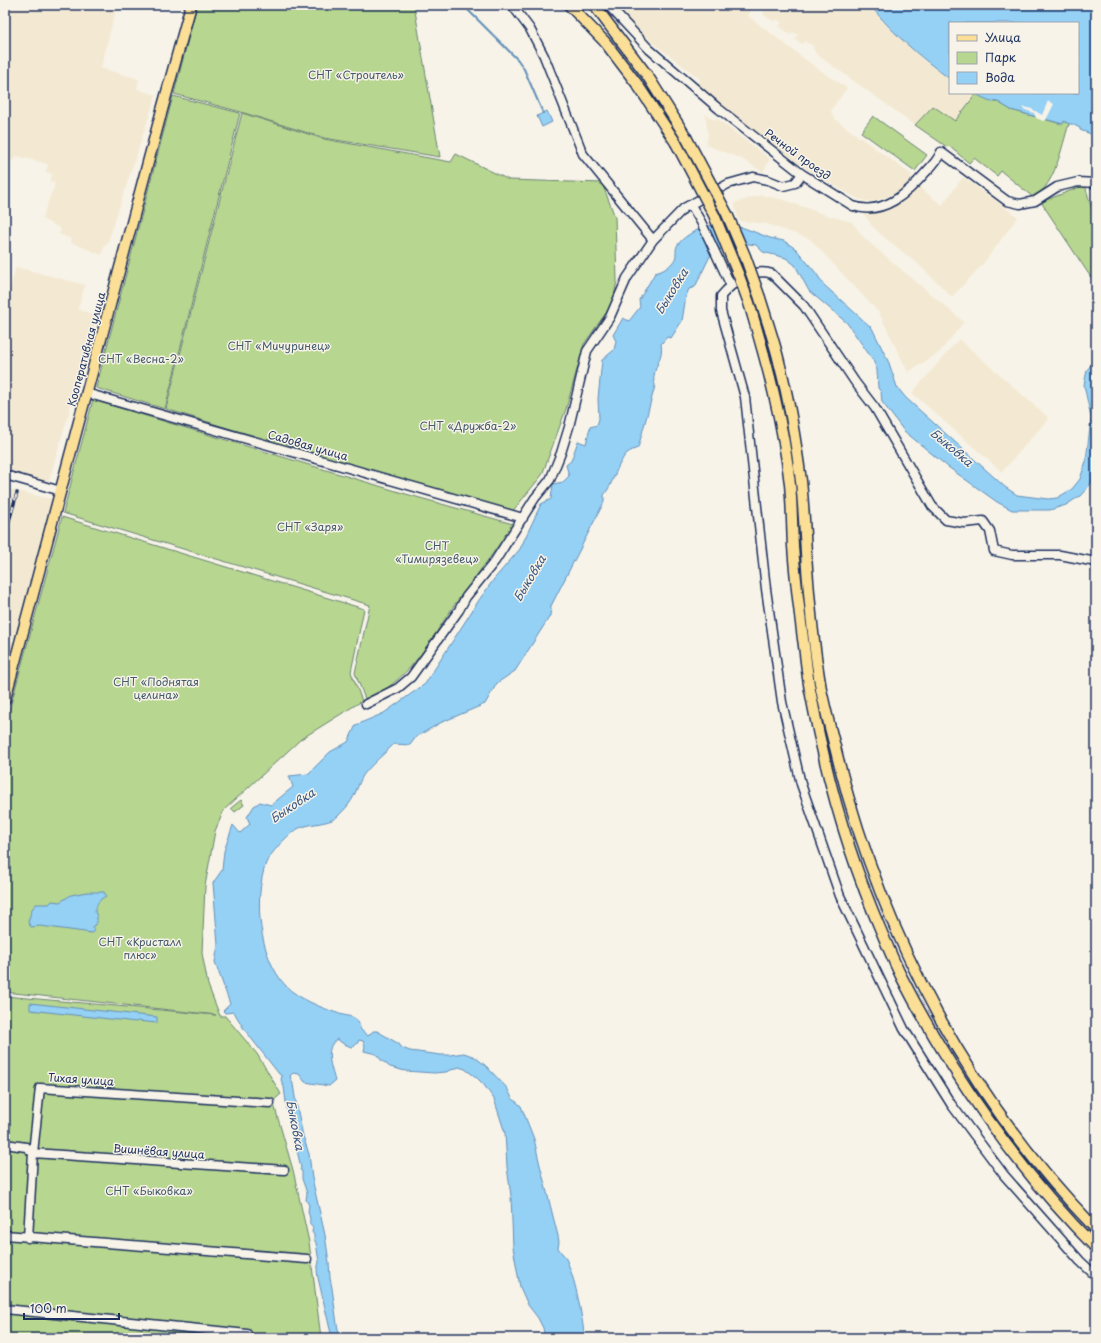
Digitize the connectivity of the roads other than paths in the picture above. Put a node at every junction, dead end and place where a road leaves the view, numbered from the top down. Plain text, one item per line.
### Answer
1 (191, 5) edge
2 (512, 5) edge
3 (560, 5) edge
4 (569, 5) edge
5 (587, 5) edge
6 (594, 5) edge
7 (608, 5) edge
8 (614, 32) junction
9 (613, 52) junction
10 (802, 174) junction
11 (1096, 183) edge
12 (691, 205) junction
13 (653, 240) junction
14 (731, 286) junction
15 (86, 393) junction
16 (5, 475) edge
17 (61, 491) junction
18 (523, 518) junction
19 (1096, 562) edge
20 (5, 698) edge
21 (366, 704) dead end
22 (270, 1103) dead end
23 (5, 1144) edge
24 (33, 1153) junction
25 (284, 1170) dead end
26 (1096, 1229) edge
27 (5, 1235) edge
28 (28, 1238) junction
29 (1096, 1248) edge
30 (307, 1259) dead end
31 (1096, 1276) edge
32 (5, 1309) edge
33 (247, 1334) dead end

1 - 15 main road, Кооперативная улица
2 - 13 street
3 - 9 main road
4 - 9 main road
5 - 8 main road
6 - 8 main road
7 - 10 street, Речной проезд
8 - 26 main road, bridge
9 - 29 main road, bridge
10 - 11 street, Речной проезд
10 - 12 street
12 - 13 street
12 - 14 street
13 - 18 street
14 - 19 street
14 - 31 street
15 - 17 main road, Кооперативная улица
15 - 18 street, Садовая улица
16 - 17 street
17 - 20 main road, Кооперативная улица
18 - 21 street
22 - 24 street, Тихая улица
23 - 24 street, Вишнёвая улица
24 - 25 street, Вишнёвая улица
24 - 28 street, Тихая улица
27 - 28 street
28 - 30 street
32 - 33 street

